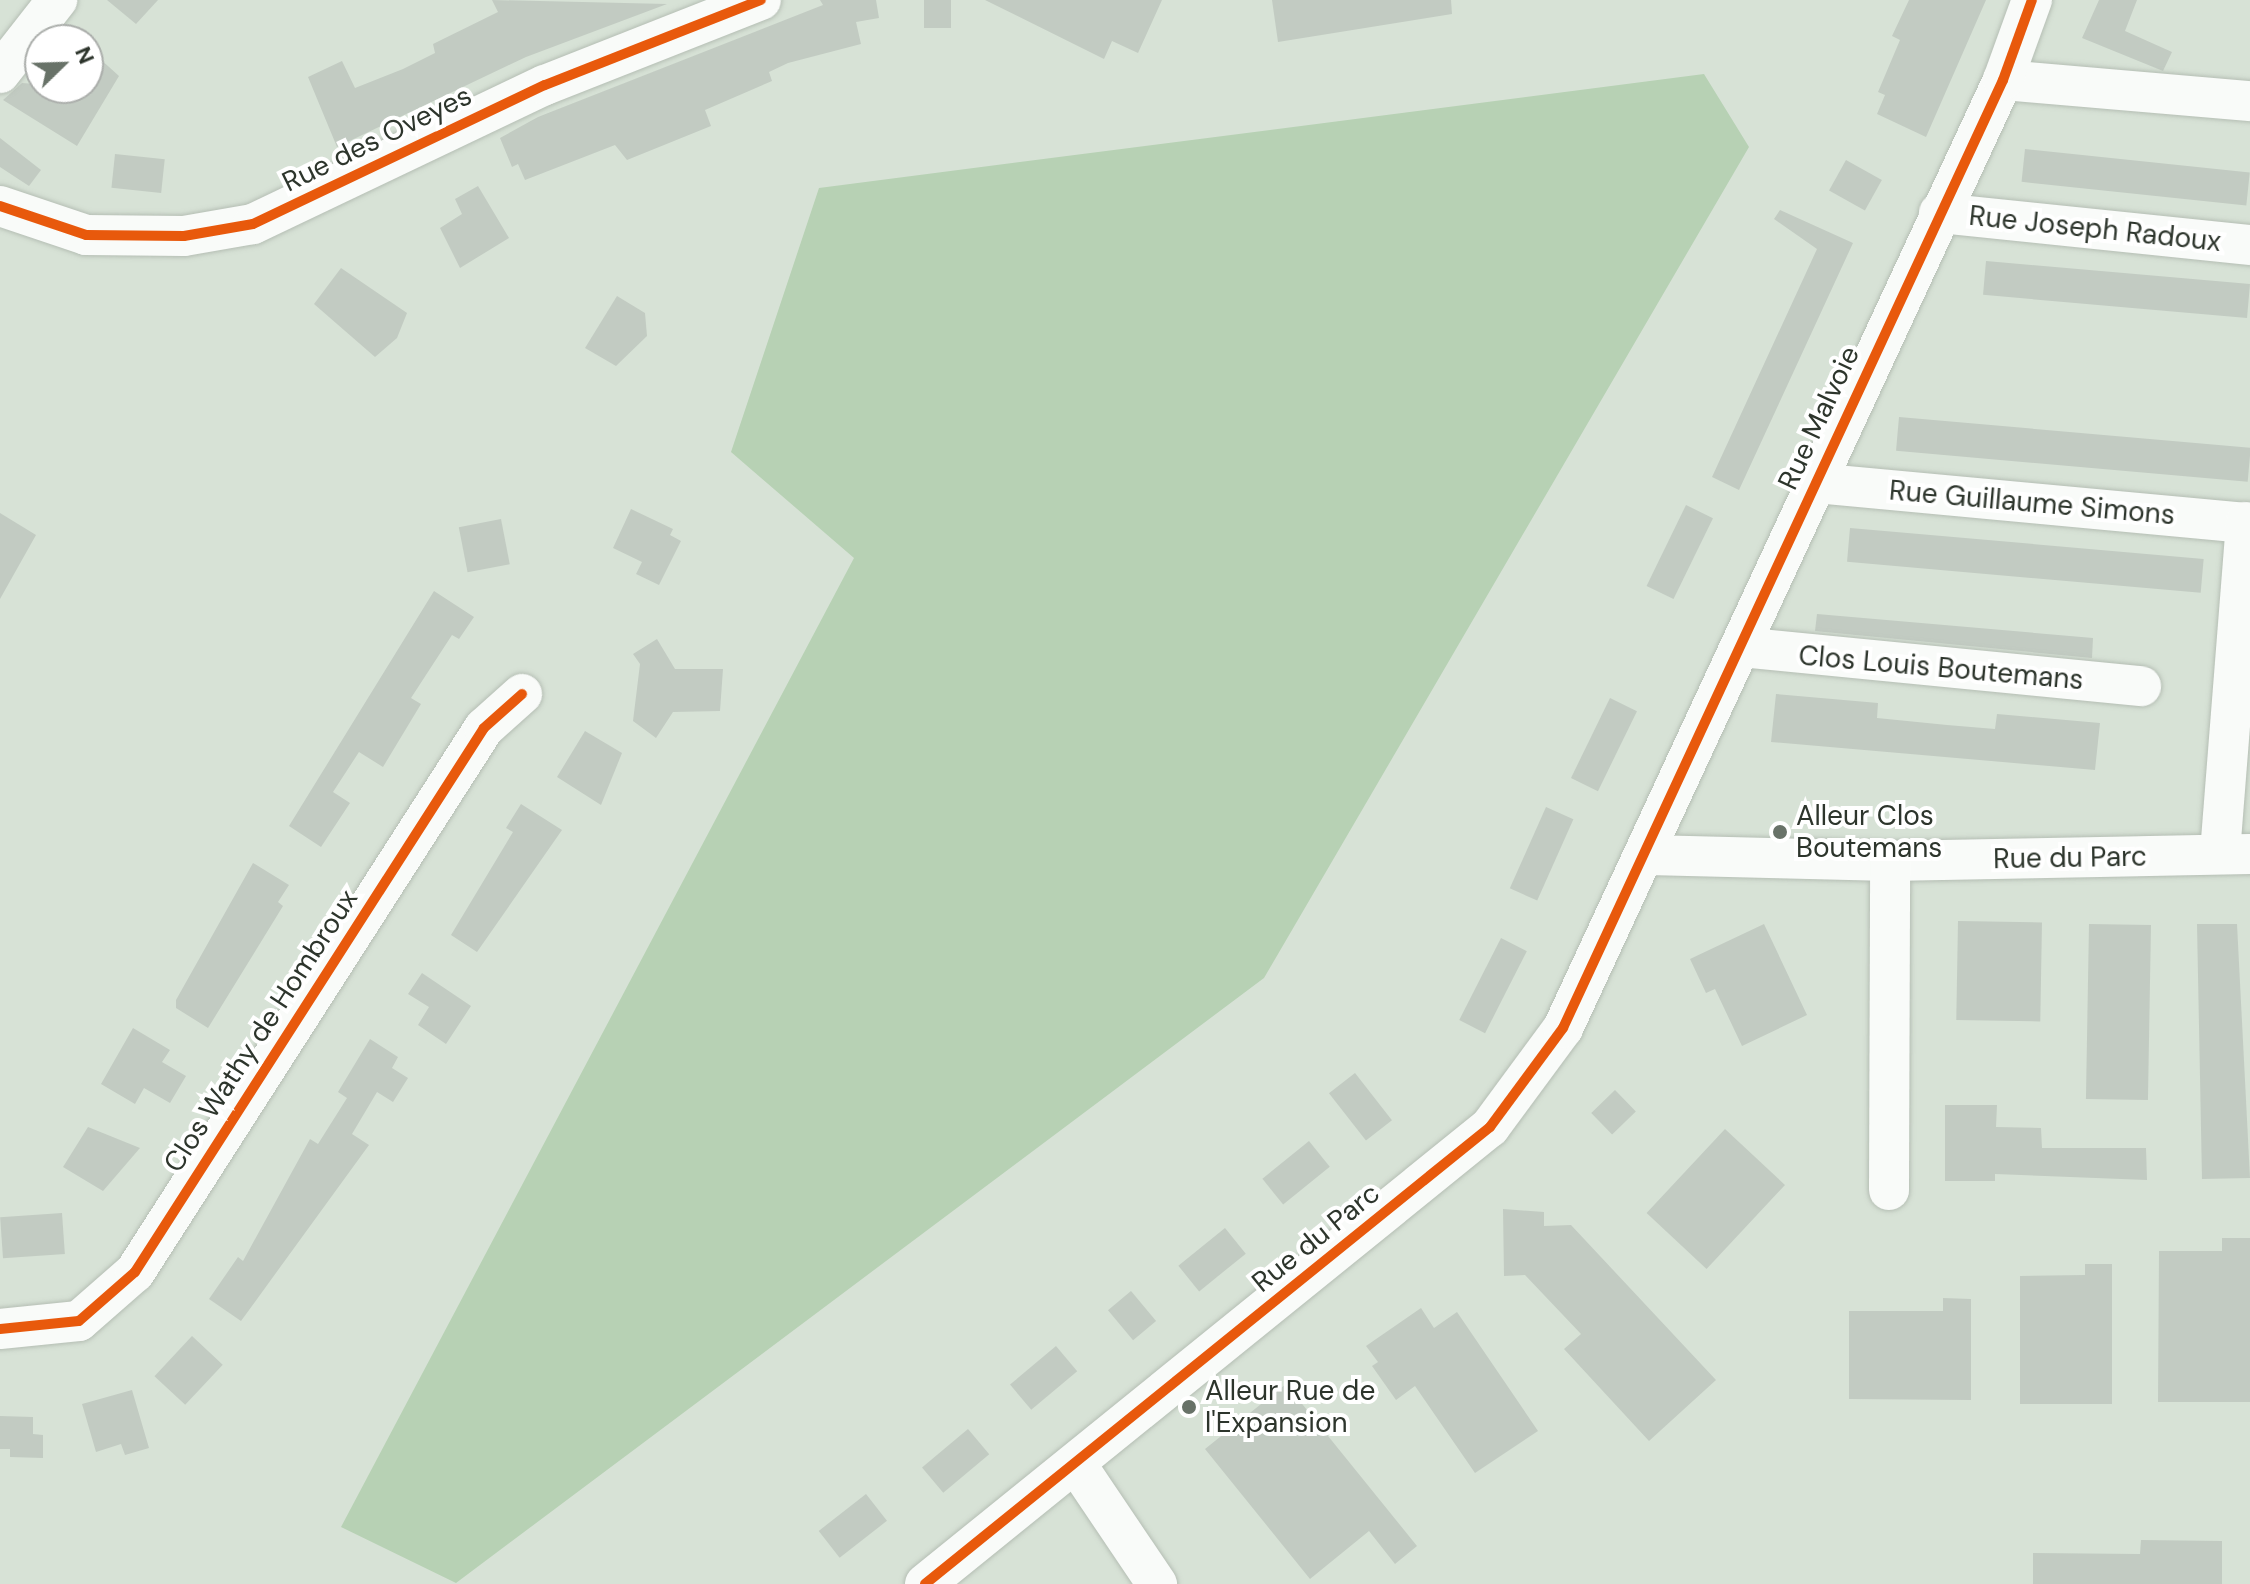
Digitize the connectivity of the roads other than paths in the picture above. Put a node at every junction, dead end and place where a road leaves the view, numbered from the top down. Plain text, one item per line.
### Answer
1 (57, 0) edge
2 (761, 0) edge
3 (2032, 0) edge
4 (0, 73) edge
5 (2003, 80) junction
6 (2250, 101) edge
7 (0, 206) edge
8 (1939, 213) junction
9 (2250, 245) edge
10 (1815, 483) junction
11 (2248, 522) edge
12 (1741, 647) junction
13 (2243, 664) edge
14 (2141, 686) dead end
15 (522, 694) dead end
16 (2235, 853) edge
17 (1648, 855) junction
18 (1890, 861) junction
19 (1889, 1190) dead end
20 (0, 1329) edge
21 (1076, 1464) junction
22 (925, 1584) edge
23 (1157, 1584) edge

1 - 4 street
2 - 7 street, Rue des Oveyes
3 - 5 street, Rue Malvoie
5 - 6 street
5 - 8 street, Rue Malvoie
8 - 9 street, Rue Joseph Radoux
8 - 10 street, Rue Malvoie
10 - 11 street, Rue Guillaume Simons
10 - 12 street, Rue Malvoie
11 - 13 street
12 - 14 street, Clos Louis Boutemans
12 - 17 street, Rue Malvoie
13 - 16 street
15 - 20 street, Clos Wathy de Hombroux
16 - 18 street, Rue du Parc
17 - 18 street, Rue du Parc
17 - 21 street, Rue du Parc
18 - 19 street
21 - 22 street, Rue du Parc
21 - 23 street

